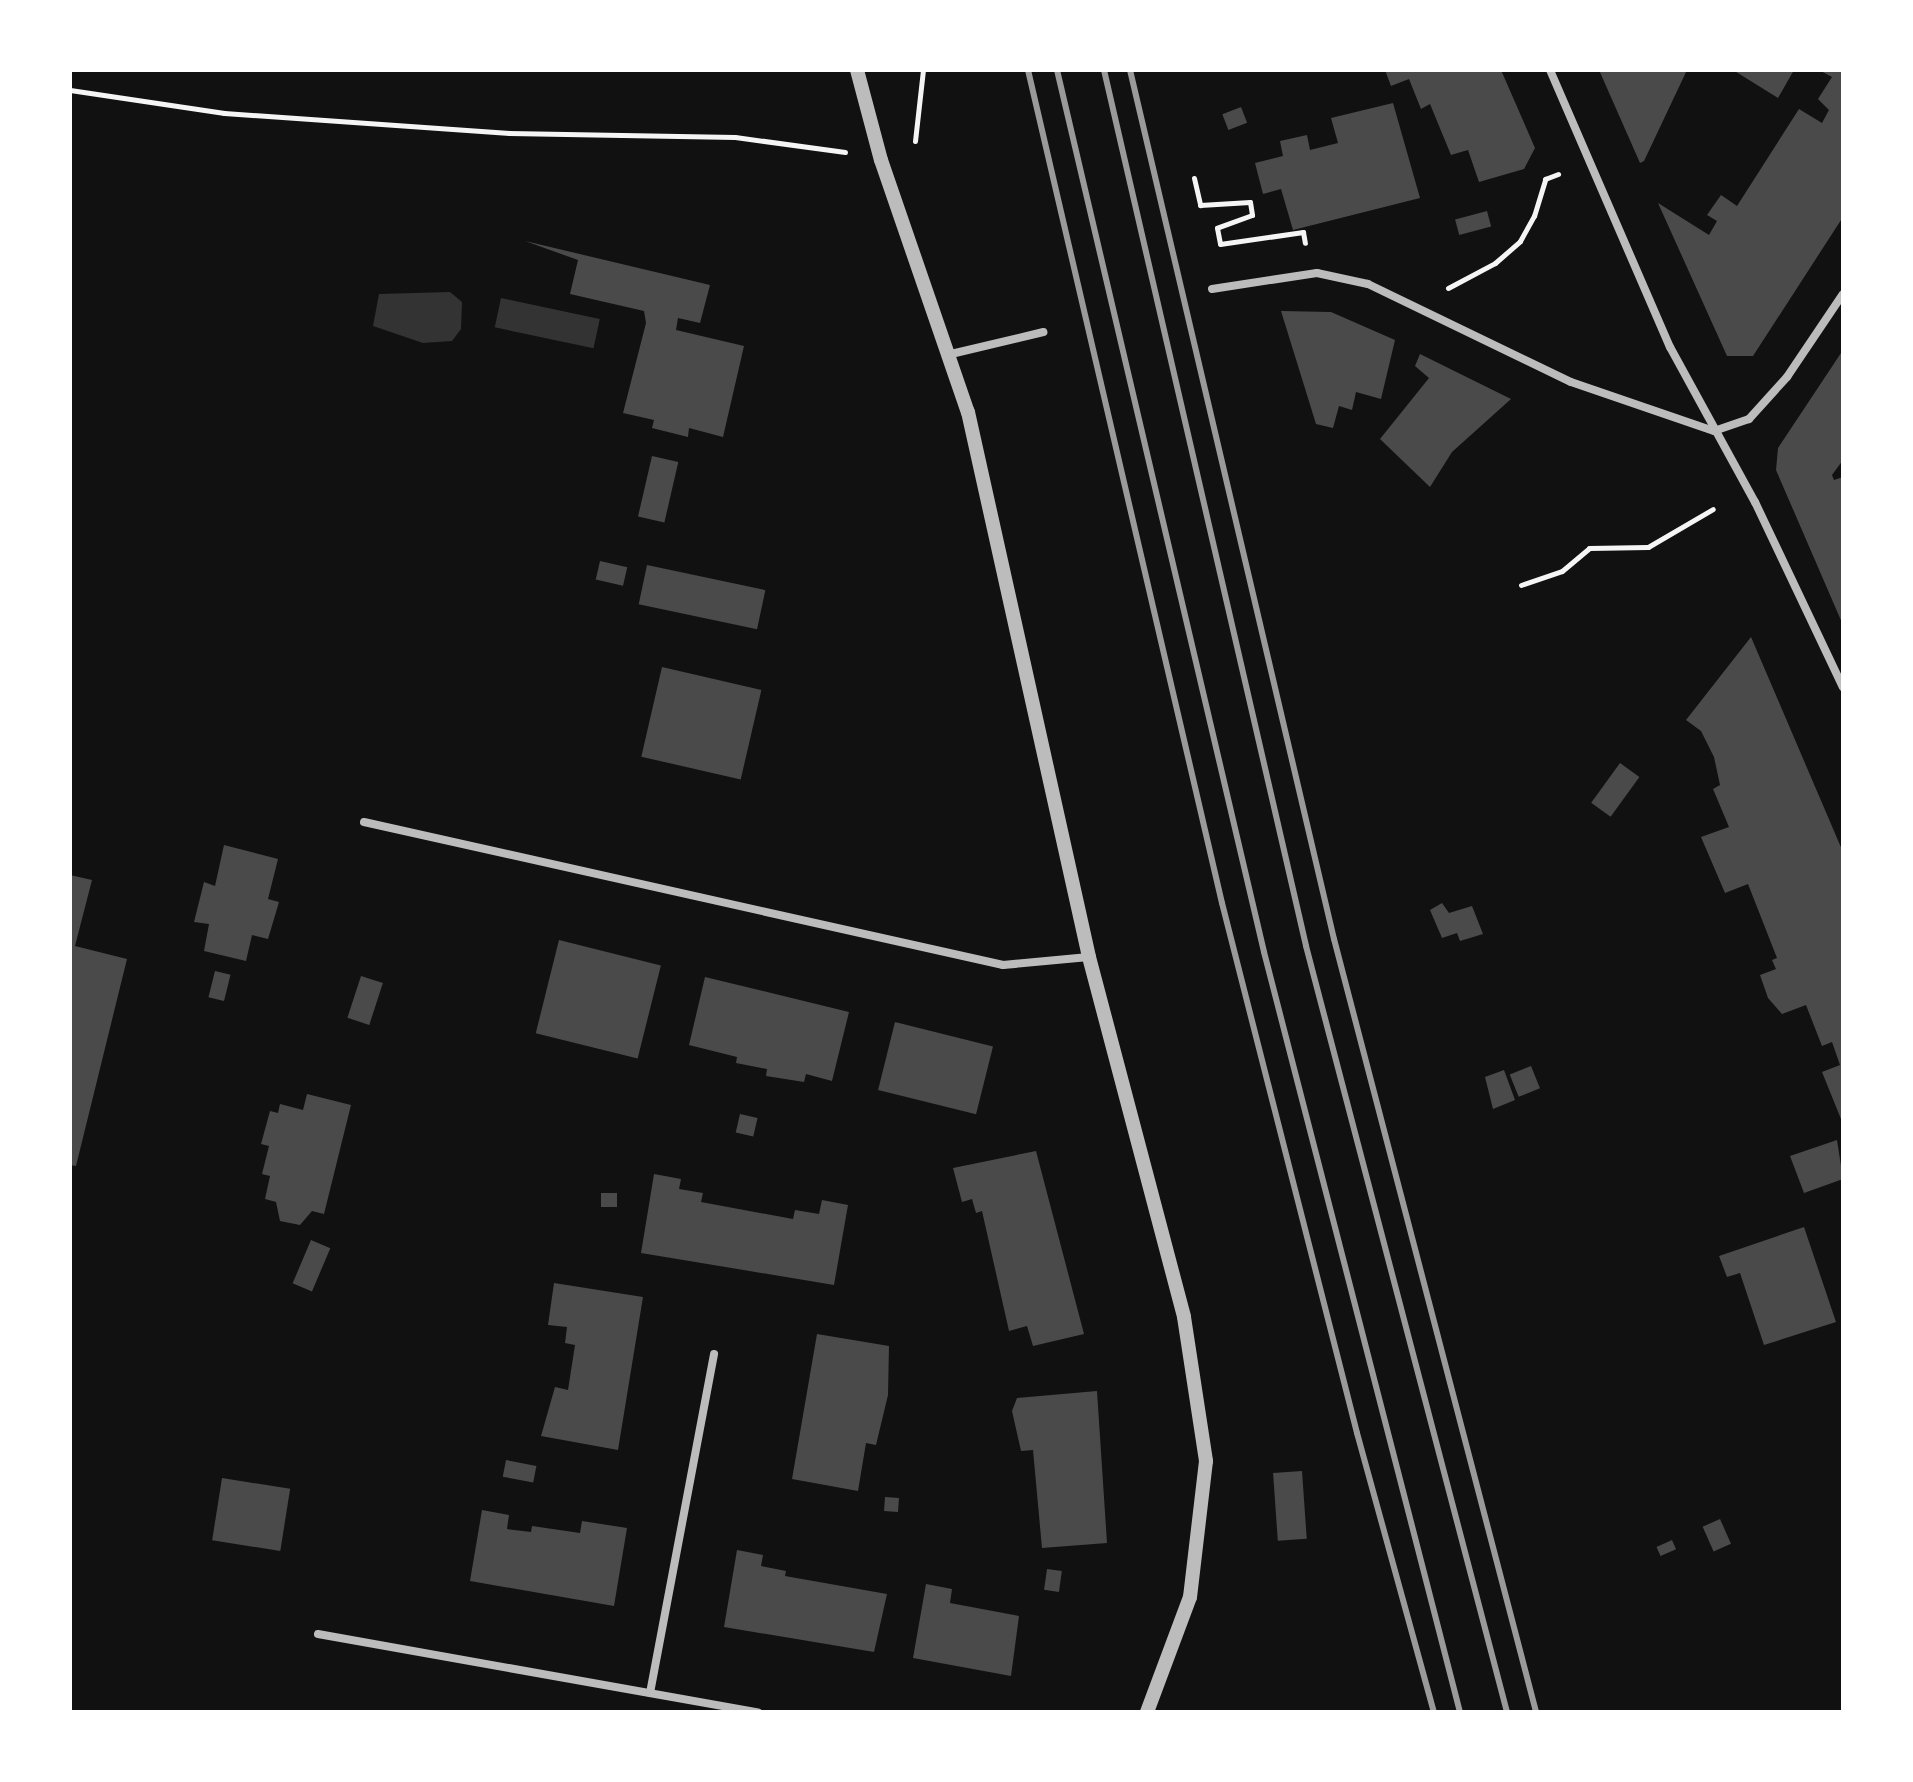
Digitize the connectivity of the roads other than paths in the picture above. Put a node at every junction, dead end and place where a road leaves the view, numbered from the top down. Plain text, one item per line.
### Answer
1 (857, 70) edge
2 (1550, 70) edge
3 (1212, 289) dead end
4 (1843, 294) edge
5 (1043, 332) dead end
6 (951, 354) junction
7 (1714, 431) junction
8 (1843, 687) edge
9 (364, 822) dead end
10 (1089, 957) junction
11 (714, 1354) dead end
12 (318, 1634) dead end
13 (650, 1693) junction
14 (758, 1712) edge
15 (1147, 1712) edge

1 - 6 street
2 - 7 street
3 - 7 street
4 - 7 street
5 - 6 street
6 - 10 street
7 - 8 street
9 - 10 street
10 - 15 street
11 - 13 street
12 - 13 street
13 - 14 street

